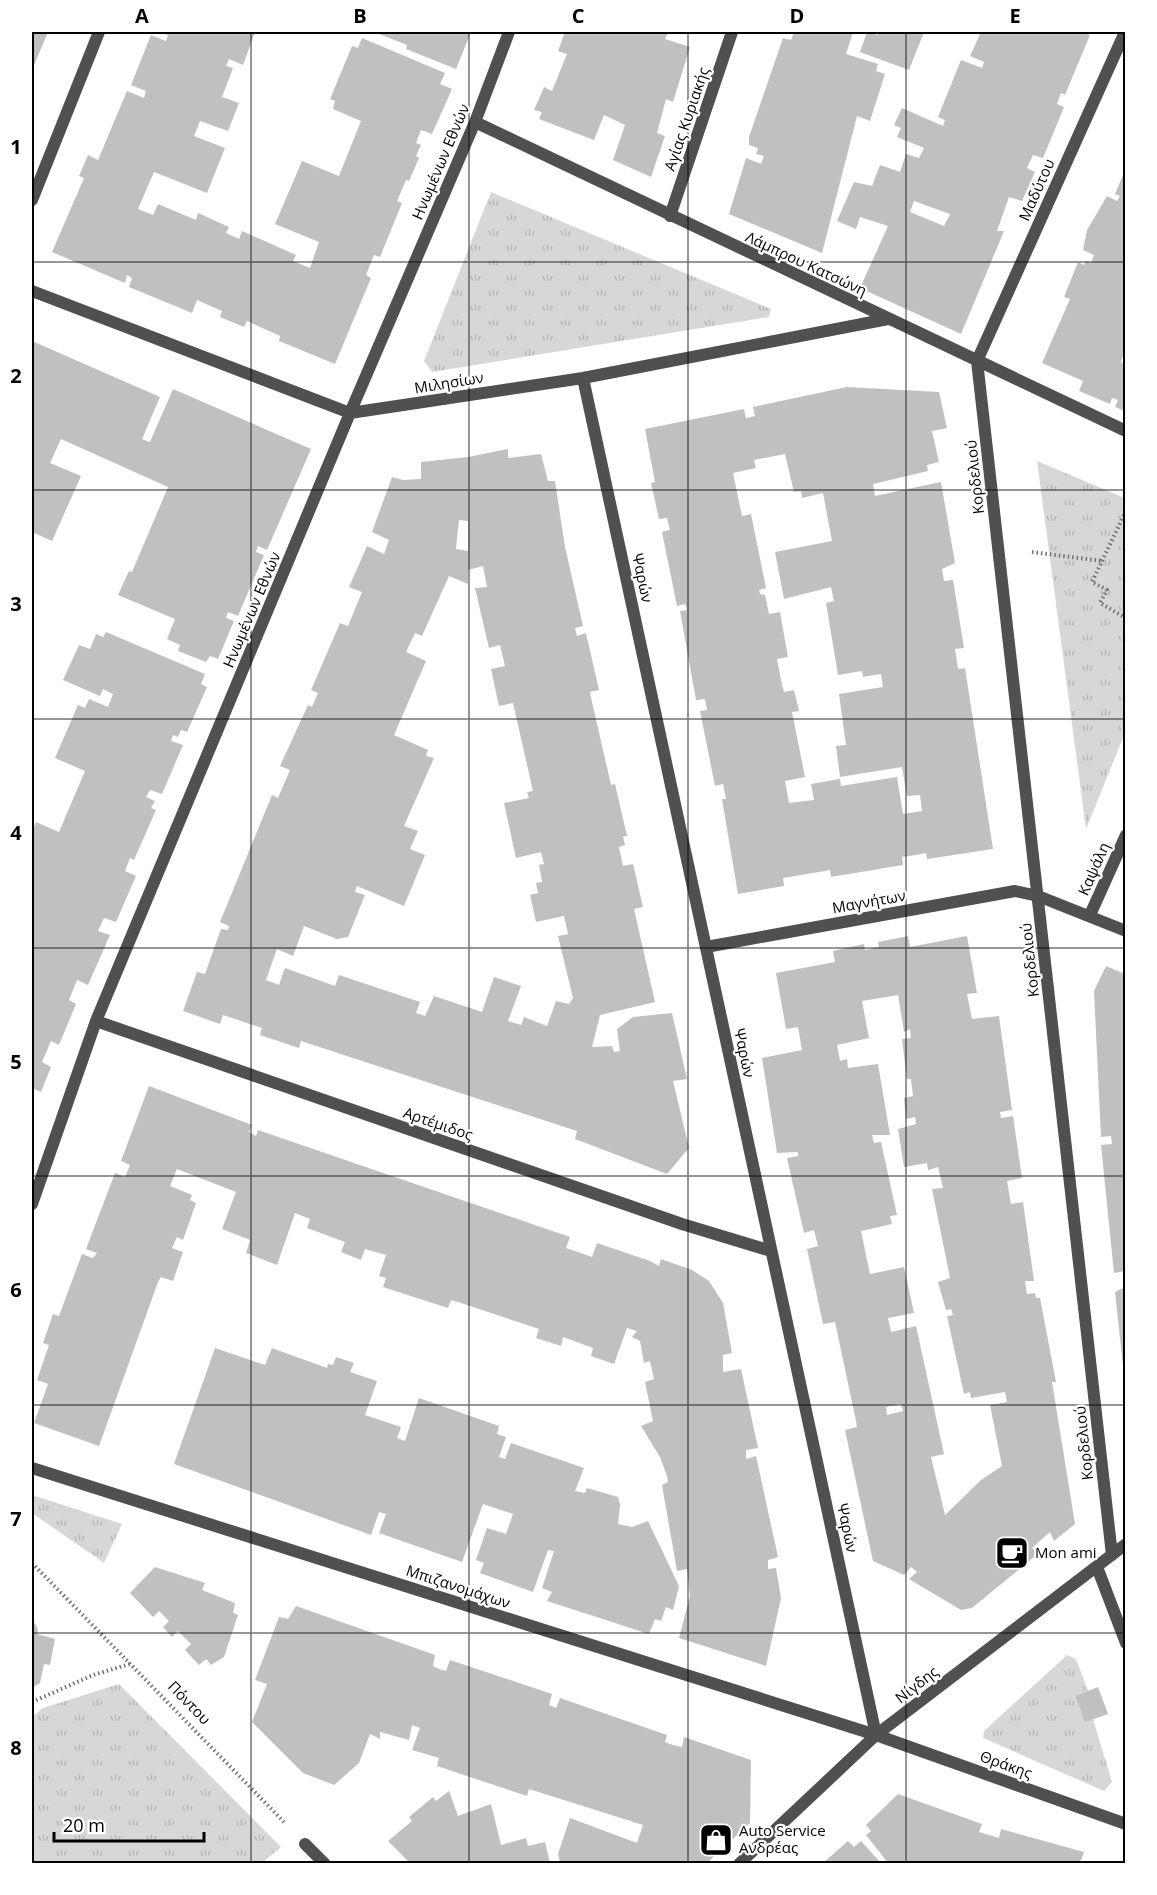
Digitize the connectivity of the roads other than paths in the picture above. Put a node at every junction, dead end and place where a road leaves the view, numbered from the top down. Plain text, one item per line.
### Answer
1 (99, 32) edge
2 (509, 32) edge
3 (732, 32) edge
4 (1125, 32) edge
5 (475, 122) junction
6 (32, 200) edge
7 (670, 216) junction
8 (32, 291) edge
9 (888, 319) junction
10 (977, 361) junction
11 (583, 378) junction
12 (350, 412) junction
13 (1125, 431) edge
14 (1125, 835) edge
15 (1038, 896) junction
16 (1090, 915) junction
17 (1125, 931) edge
18 (706, 947) junction
19 (96, 1021) junction
20 (32, 1204) edge
21 (771, 1251) junction
22 (32, 1468) edge
23 (1125, 1544) edge
24 (1113, 1555) junction
25 (1097, 1567) junction
26 (1125, 1643) edge
27 (876, 1735) junction
28 (1125, 1824) edge
29 (305, 1844) road end
30 (325, 1863) edge
31 (739, 1863) edge

1 - 6 street
2 - 5 street, Ηνωμένων Εθνών
3 - 7 street, Αγίας Κυριακής
4 - 10 street, Μαδύτου
5 - 7 street, Λάμπρου Κατσώνη
5 - 12 street, Ηνωμένων Εθνών
7 - 9 street, Λάμπρου Κατσώνη
8 - 12 street, Μιλησίων
9 - 10 street, Λάμπρου Κατσώνη
9 - 11 street, Μιλησίων
10 - 13 street, Λάμπρου Κατσώνη
10 - 15 street, Κορδελιού
11 - 12 street, Μιλησίων
11 - 18 street, Ψαρών
12 - 19 street, Ηνωμένων Εθνών
14 - 16 street, Καψάλη
15 - 16 street, Μαγνήτων
15 - 18 street, Μαγνήτων
15 - 24 street, Κορδελιού
16 - 17 street, Μαγνήτων
18 - 21 street, Ψαρών
19 - 20 street, Ηνωμένων Εθνών
19 - 21 street, Αρτέμιδος
21 - 27 street, Ψαρών
22 - 27 street, Μπιζανομάχων
23 - 24 street, Νίγδης
24 - 25 street, Νίγδης
25 - 26 street
25 - 27 street, Νίγδης
27 - 28 street, Θράκης
27 - 31 street, Νίγδης
29 - 30 street

